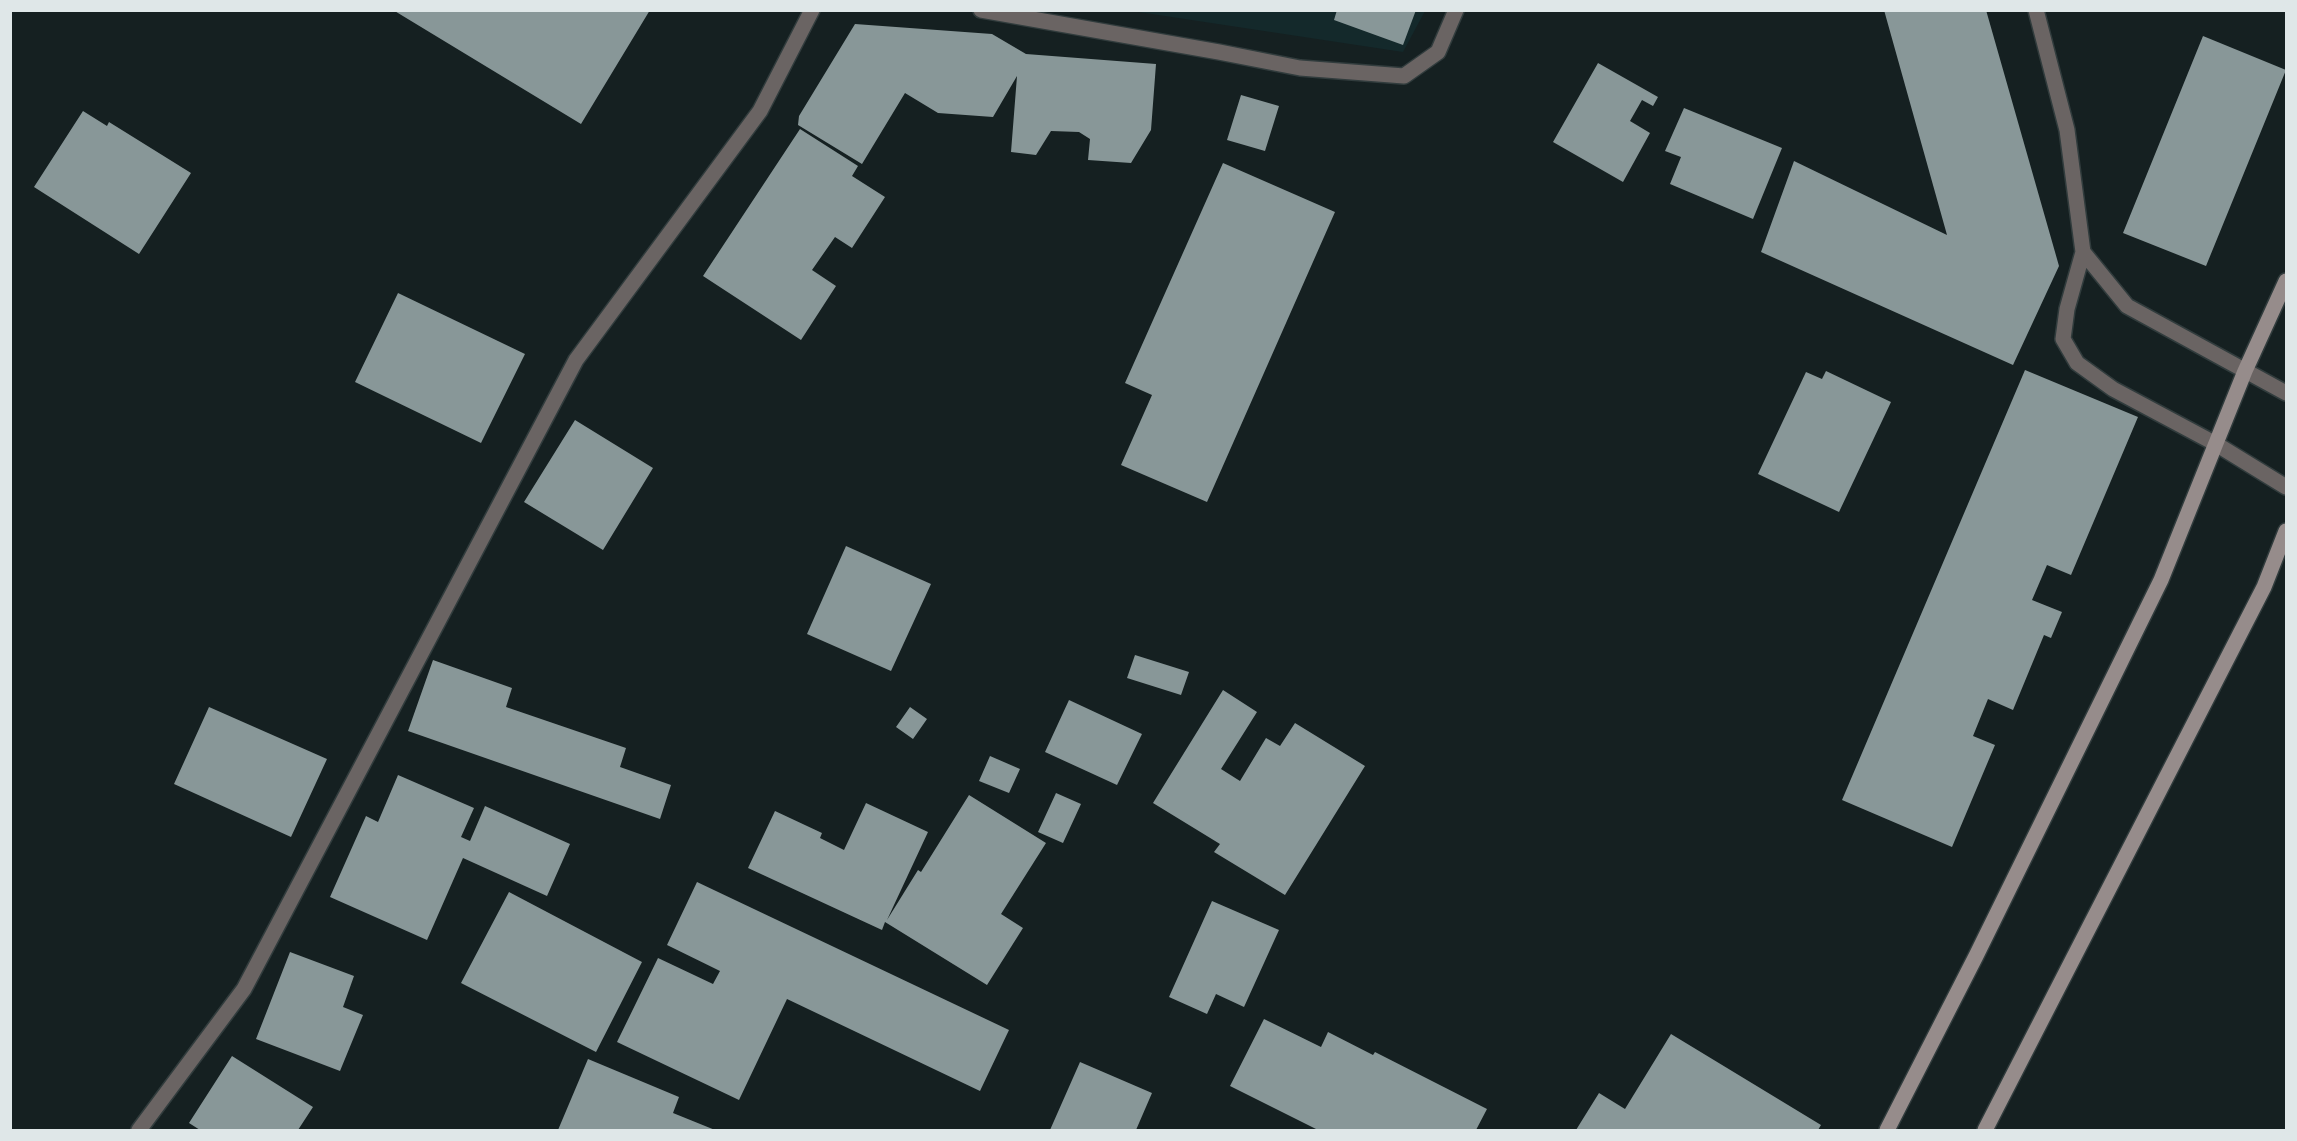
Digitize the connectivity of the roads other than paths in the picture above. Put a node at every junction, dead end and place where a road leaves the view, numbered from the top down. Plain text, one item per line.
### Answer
1 (812, 10) edge
2 (981, 10) edge
3 (1456, 10) edge
4 (2036, 10) edge
5 (2083, 252) junction
6 (2286, 281) edge
7 (2246, 371) junction
8 (2286, 393) edge
9 (2216, 444) junction
10 (2286, 487) edge
11 (2286, 531) edge
12 (139, 1131) edge
13 (1887, 1131) edge
14 (1985, 1131) edge

1 - 12 street
2 - 3 street
4 - 5 street
5 - 7 street
5 - 9 street
6 - 7 main road
7 - 8 street
7 - 9 main road
9 - 10 street
9 - 13 main road
11 - 14 main road

